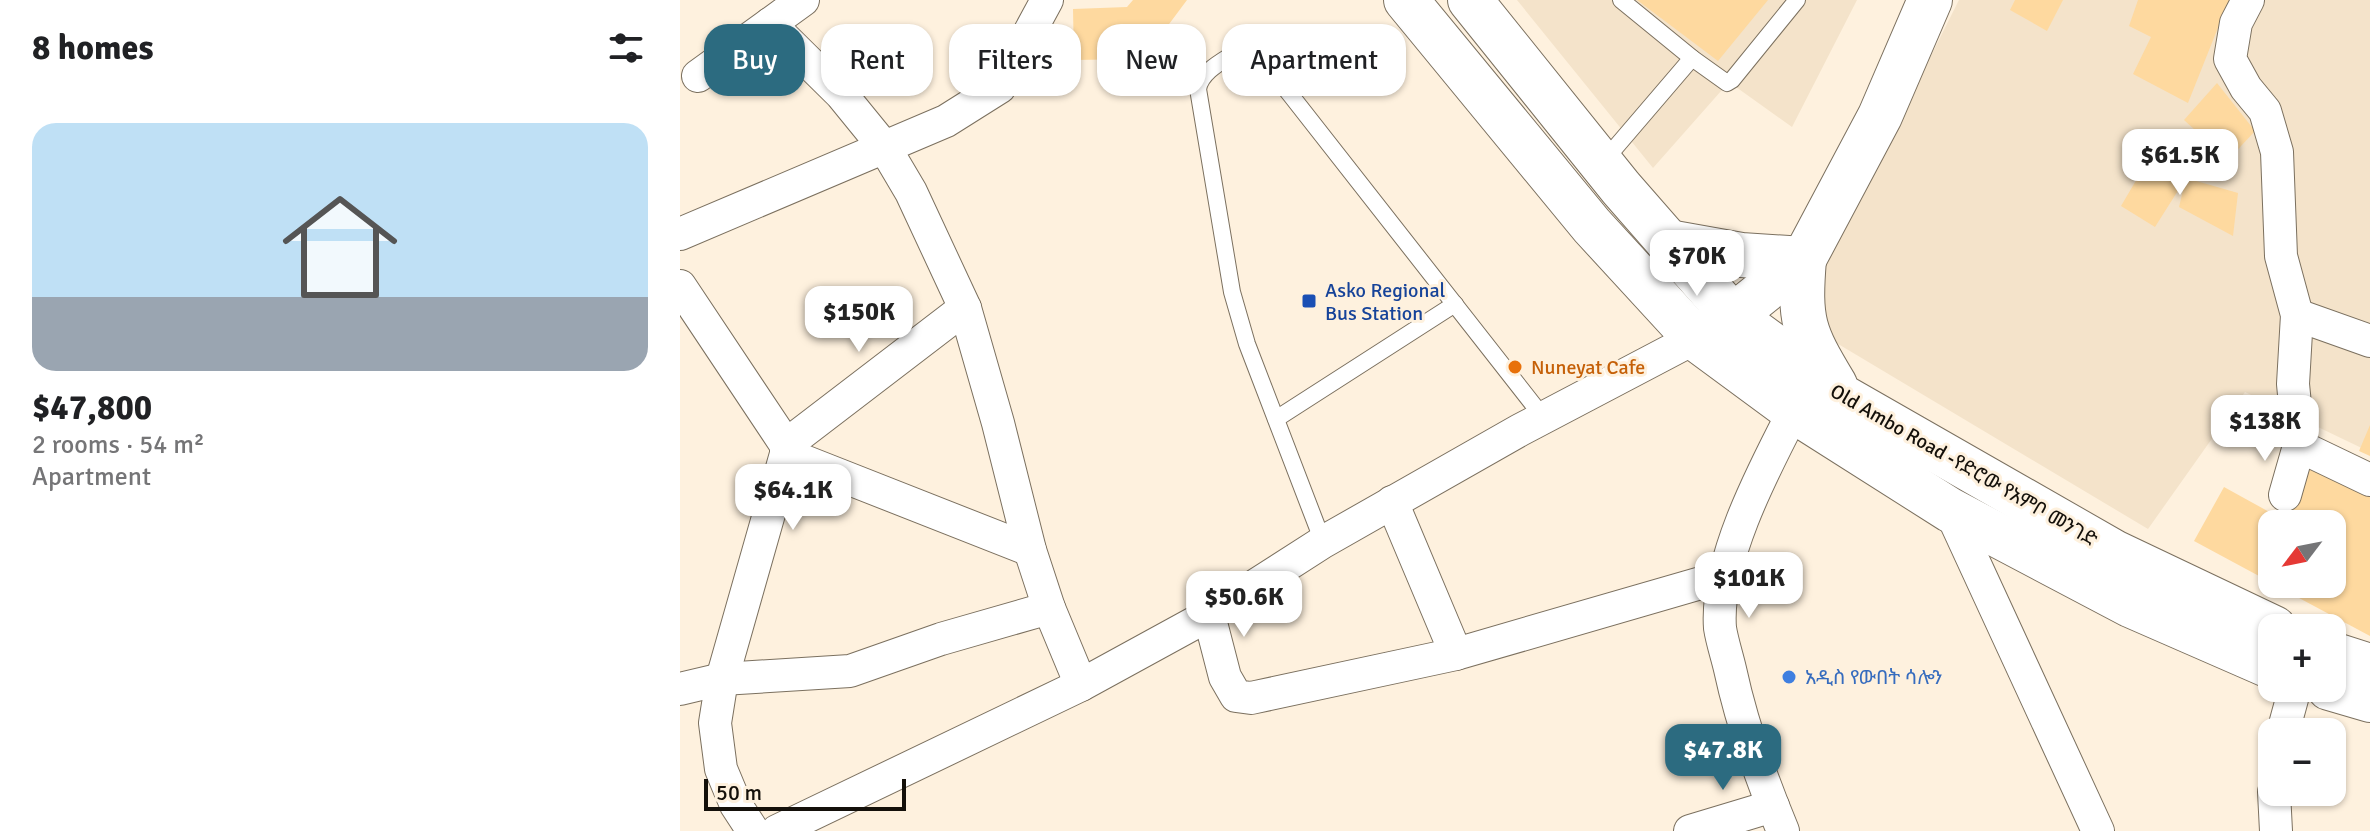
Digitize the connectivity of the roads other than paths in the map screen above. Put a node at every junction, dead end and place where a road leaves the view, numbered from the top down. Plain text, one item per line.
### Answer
1 (803, 0) edge
2 (1047, 0) edge
3 (1406, 0) edge
4 (1470, 0) edge
5 (1621, 0) edge
6 (1797, 0) edge
7 (1930, 0) edge
8 (2248, 0) edge
9 (770, 24) edge
10 (1692, 58) junction
11 (805, 59) edge
12 (704, 72) edge
13 (698, 76) dead end
14 (885, 148) junction
15 (1602, 164) junction
16 (680, 234) edge
17 (1668, 242) junction
18 (1804, 259) junction
19 (680, 286) edge
20 (1455, 304) junction
21 (965, 308) junction
22 (2297, 315) junction
23 (1733, 316) junction
24 (1695, 338) junction
25 (2370, 341) edge
26 (1843, 397) junction
27 (1794, 411) junction
28 (1543, 417) junction
29 (1276, 419) junction
30 (2299, 446) junction
31 (786, 449) junction
32 (2370, 480) edge
33 (2285, 495) dead end
34 (1392, 502) junction
35 (1950, 510) junction
36 (1323, 542) junction
37 (1030, 550) junction
38 (1725, 576) junction
39 (1049, 608) junction
40 (1209, 615) junction
41 (2258, 620) edge
42 (1456, 654) junction
43 (2346, 658) edge
44 (2258, 661) edge
45 (2370, 666) edge
46 (722, 679) junction
47 (1081, 685) junction
48 (680, 689) edge
49 (2346, 693) edge
50 (2370, 700) edge
51 (2275, 806) edge
52 (1778, 819) edge
53 (753, 831) edge
54 (777, 831) edge
55 (1690, 831) edge
56 (2098, 831) edge
57 (2276, 831) edge

1 - 9 street
2 - 14 street
3 - 24 main road, Old Ambo Road -የድሮው የአምቦ መንገድ
4 - 15 main road, Old Ambo Road -የድሮው የአምቦ መንገድ
5 - 10 lane
6 - 10 lane
7 - 18 main road
8 - 22 street
10 - 15 lane
11 - 14 street
12 - 13 street
14 - 16 street
14 - 21 street
15 - 17 main road, Old Ambo Road -የድሮው የአምቦ መንገድ
17 - 18 main road
17 - 23 main road, Old Ambo Road -የድሮው የአምቦ መንገድ
18 - 23 main road
18 - 26 main road
19 - 31 street
20 - 28 lane
20 - 29 lane
20 - 29 lane
21 - 31 street
21 - 37 street
22 - 25 street
22 - 30 street
23 - 24 main road
23 - 26 main road, Old Ambo Road -የድሮው የአምቦ መንገድ
24 - 27 main road, Old Ambo Road -የድሮው የአምቦ መንገድ
24 - 28 street
26 - 41 main road, Old Ambo Road -የድሮው የአምቦ መንገድ
27 - 35 main road, Old Ambo Road -የድሮው የአምቦ መንገድ
27 - 38 street
28 - 34 street
29 - 36 lane
30 - 32 street
30 - 33 street
31 - 37 street
31 - 46 street
34 - 36 street
34 - 42 street
35 - 44 main road, Old Ambo Road -የድሮው የአምቦ መንገድ
35 - 56 street
36 - 40 street
37 - 39 street
38 - 42 street
38 - 52 street
39 - 46 street
39 - 47 street
40 - 42 street
40 - 47 street
43 - 45 main road
46 - 48 street
46 - 53 street
47 - 54 street
49 - 50 main road
51 - 57 street
52 - 55 street

